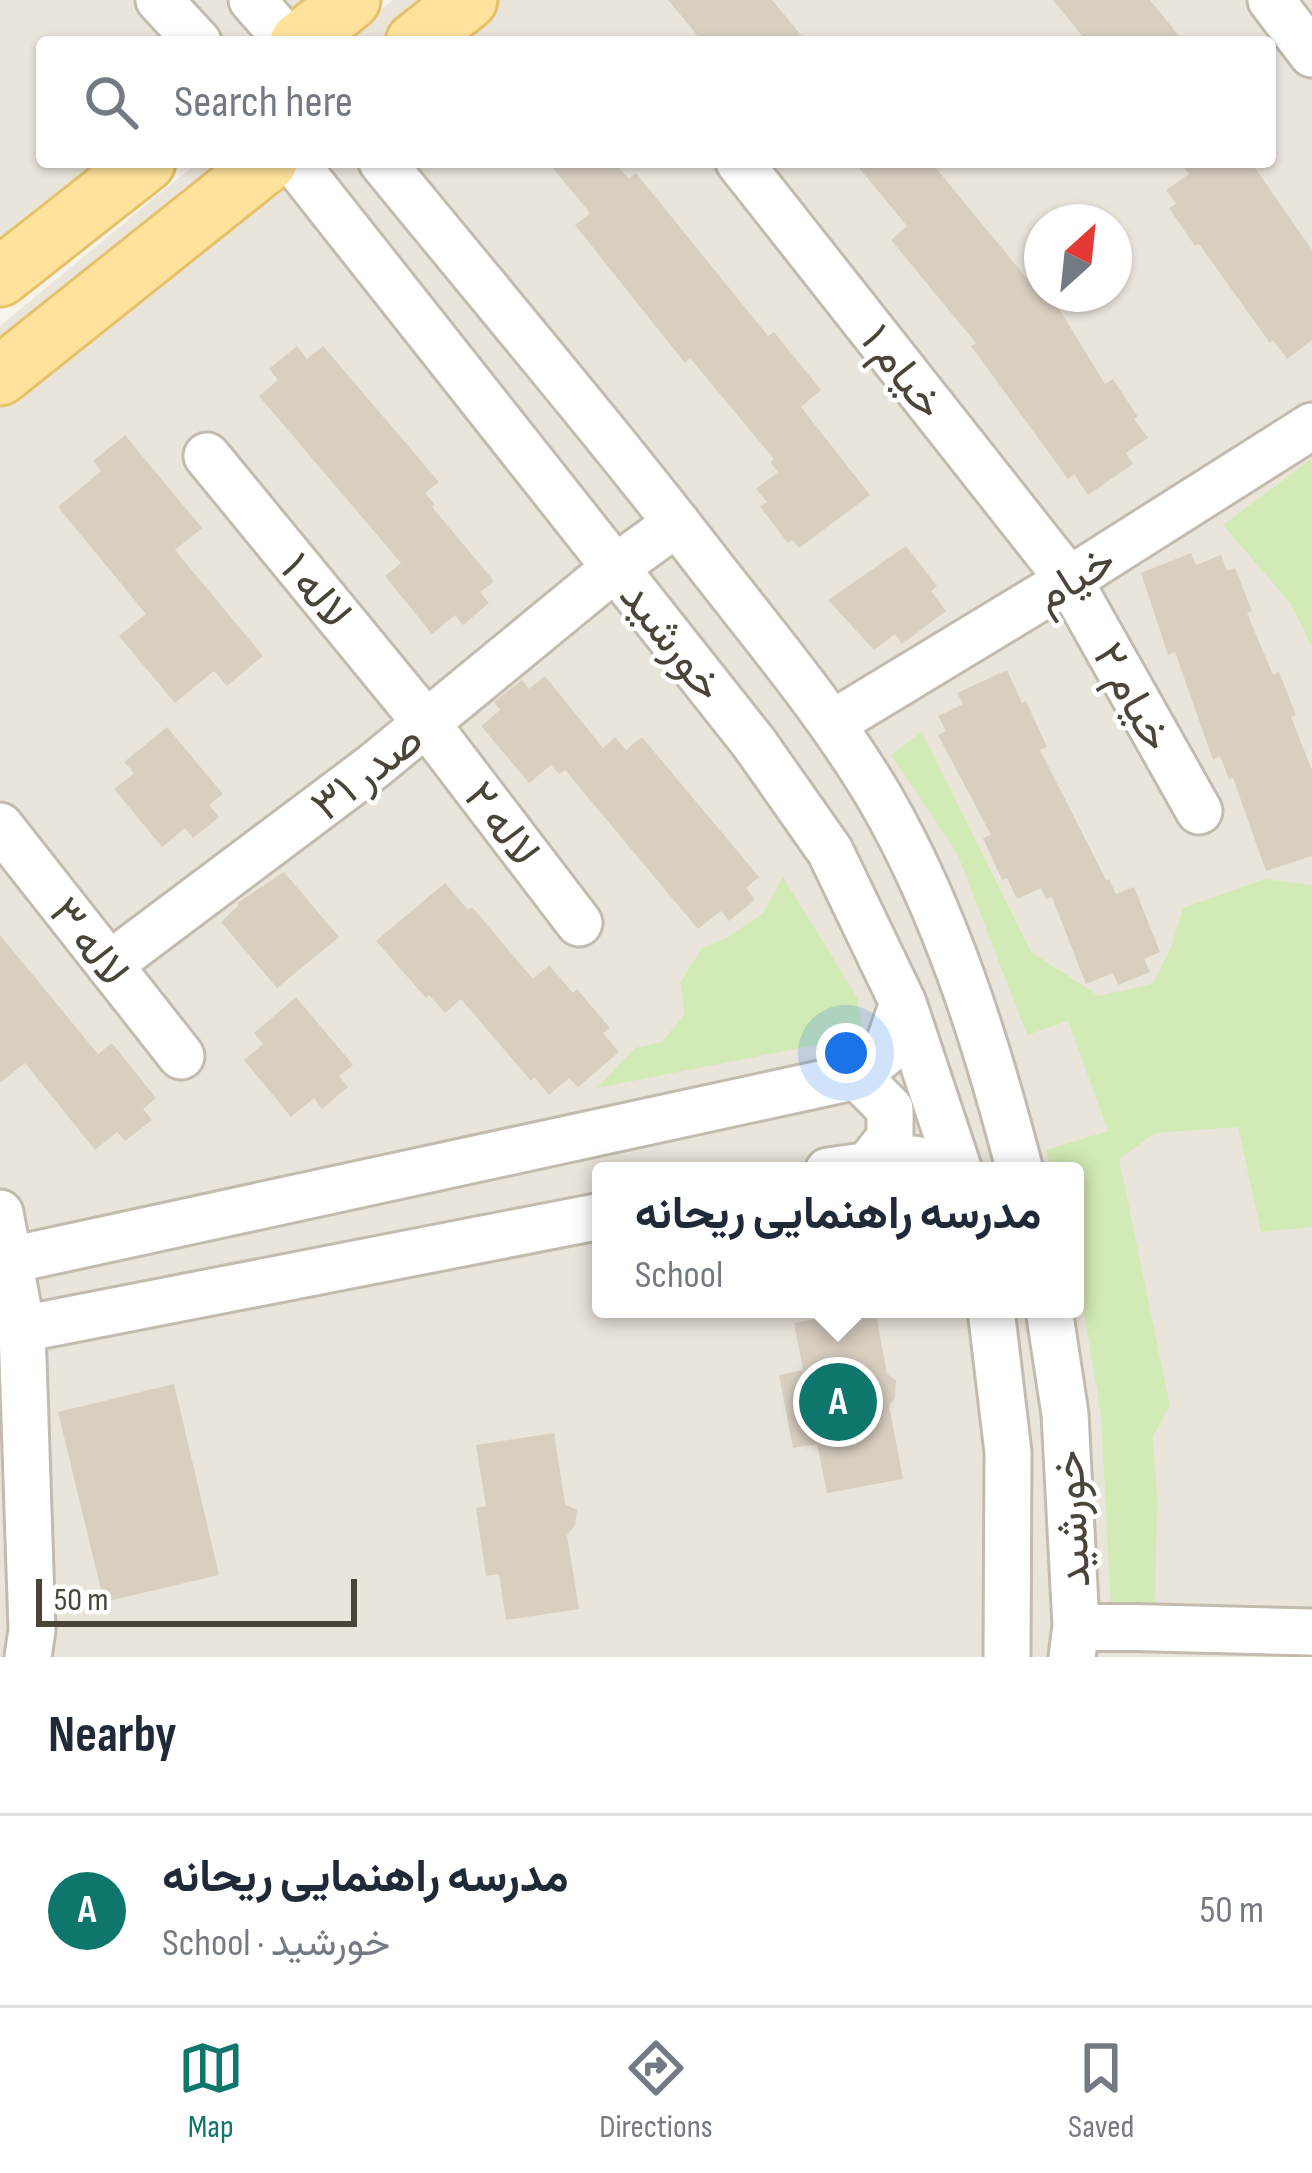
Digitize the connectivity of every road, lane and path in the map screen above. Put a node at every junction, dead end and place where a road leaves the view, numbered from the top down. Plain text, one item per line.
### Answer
1 (159, 0) edge
2 (252, 0) edge
3 (351, 0) edge
4 (468, 0) edge
5 (1271, 0) edge
6 (192, 36) edge
7 (284, 36) edge
8 (306, 36) edge
9 (423, 36) edge
10 (1312, 54) edge
11 (138, 168) edge
12 (260, 168) edge
13 (300, 168) edge
14 (387, 168) edge
15 (744, 168) edge
16 (0, 277) edge
17 (0, 376) edge
18 (1312, 426) edge
19 (207, 457) dead end
20 (677, 523) junction
21 (616, 567) junction
22 (1070, 580) junction
23 (833, 723) junction
24 (428, 724) junction
25 (1199, 811) dead end
26 (0, 826) edge
27 (579, 923) dead end
28 (109, 965) junction
29 (902, 1003) junction
30 (181, 1056) dead end
31 (857, 1076) junction
32 (856, 1162) edge
33 (955, 1162) edge
34 (1019, 1162) edge
35 (0, 1213) edge
36 (592, 1218) edge
37 (11, 1260) junction
38 (992, 1318) edge
39 (1050, 1318) edge
40 (22, 1329) junction
41 (1312, 1632) edge
42 (1074, 1641) edge
43 (28, 1657) edge
44 (1007, 1657) edge

1 - 6 street
2 - 7 street
3 - 8 main road
4 - 9 main road
5 - 10 street
11 - 16 main road
12 - 17 main road
13 - 21 street, خورشید
14 - 20 street, خورشید
15 - 22 street, خیام ۱
18 - 22 street, خیام
19 - 24 street, لاله ۱
20 - 21 street, صدر ۳۱
20 - 23 street, خورشید
21 - 24 street, صدر ۳۱
21 - 29 street, خورشید
22 - 23 street, خیام
22 - 25 street, خیام ۲
23 - 34 street, خورشید
24 - 27 street, لاله ۲
24 - 28 street, صدر ۳۱
26 - 28 street, لاله ۳
28 - 30 street, لاله ۳
29 - 31 street
29 - 33 street, خورشید
31 - 32 street
31 - 37 street
35 - 37 street
36 - 40 street
37 - 40 street
38 - 44 street, خورشید
39 - 42 street, خورشید
40 - 43 street
41 - 42 street

